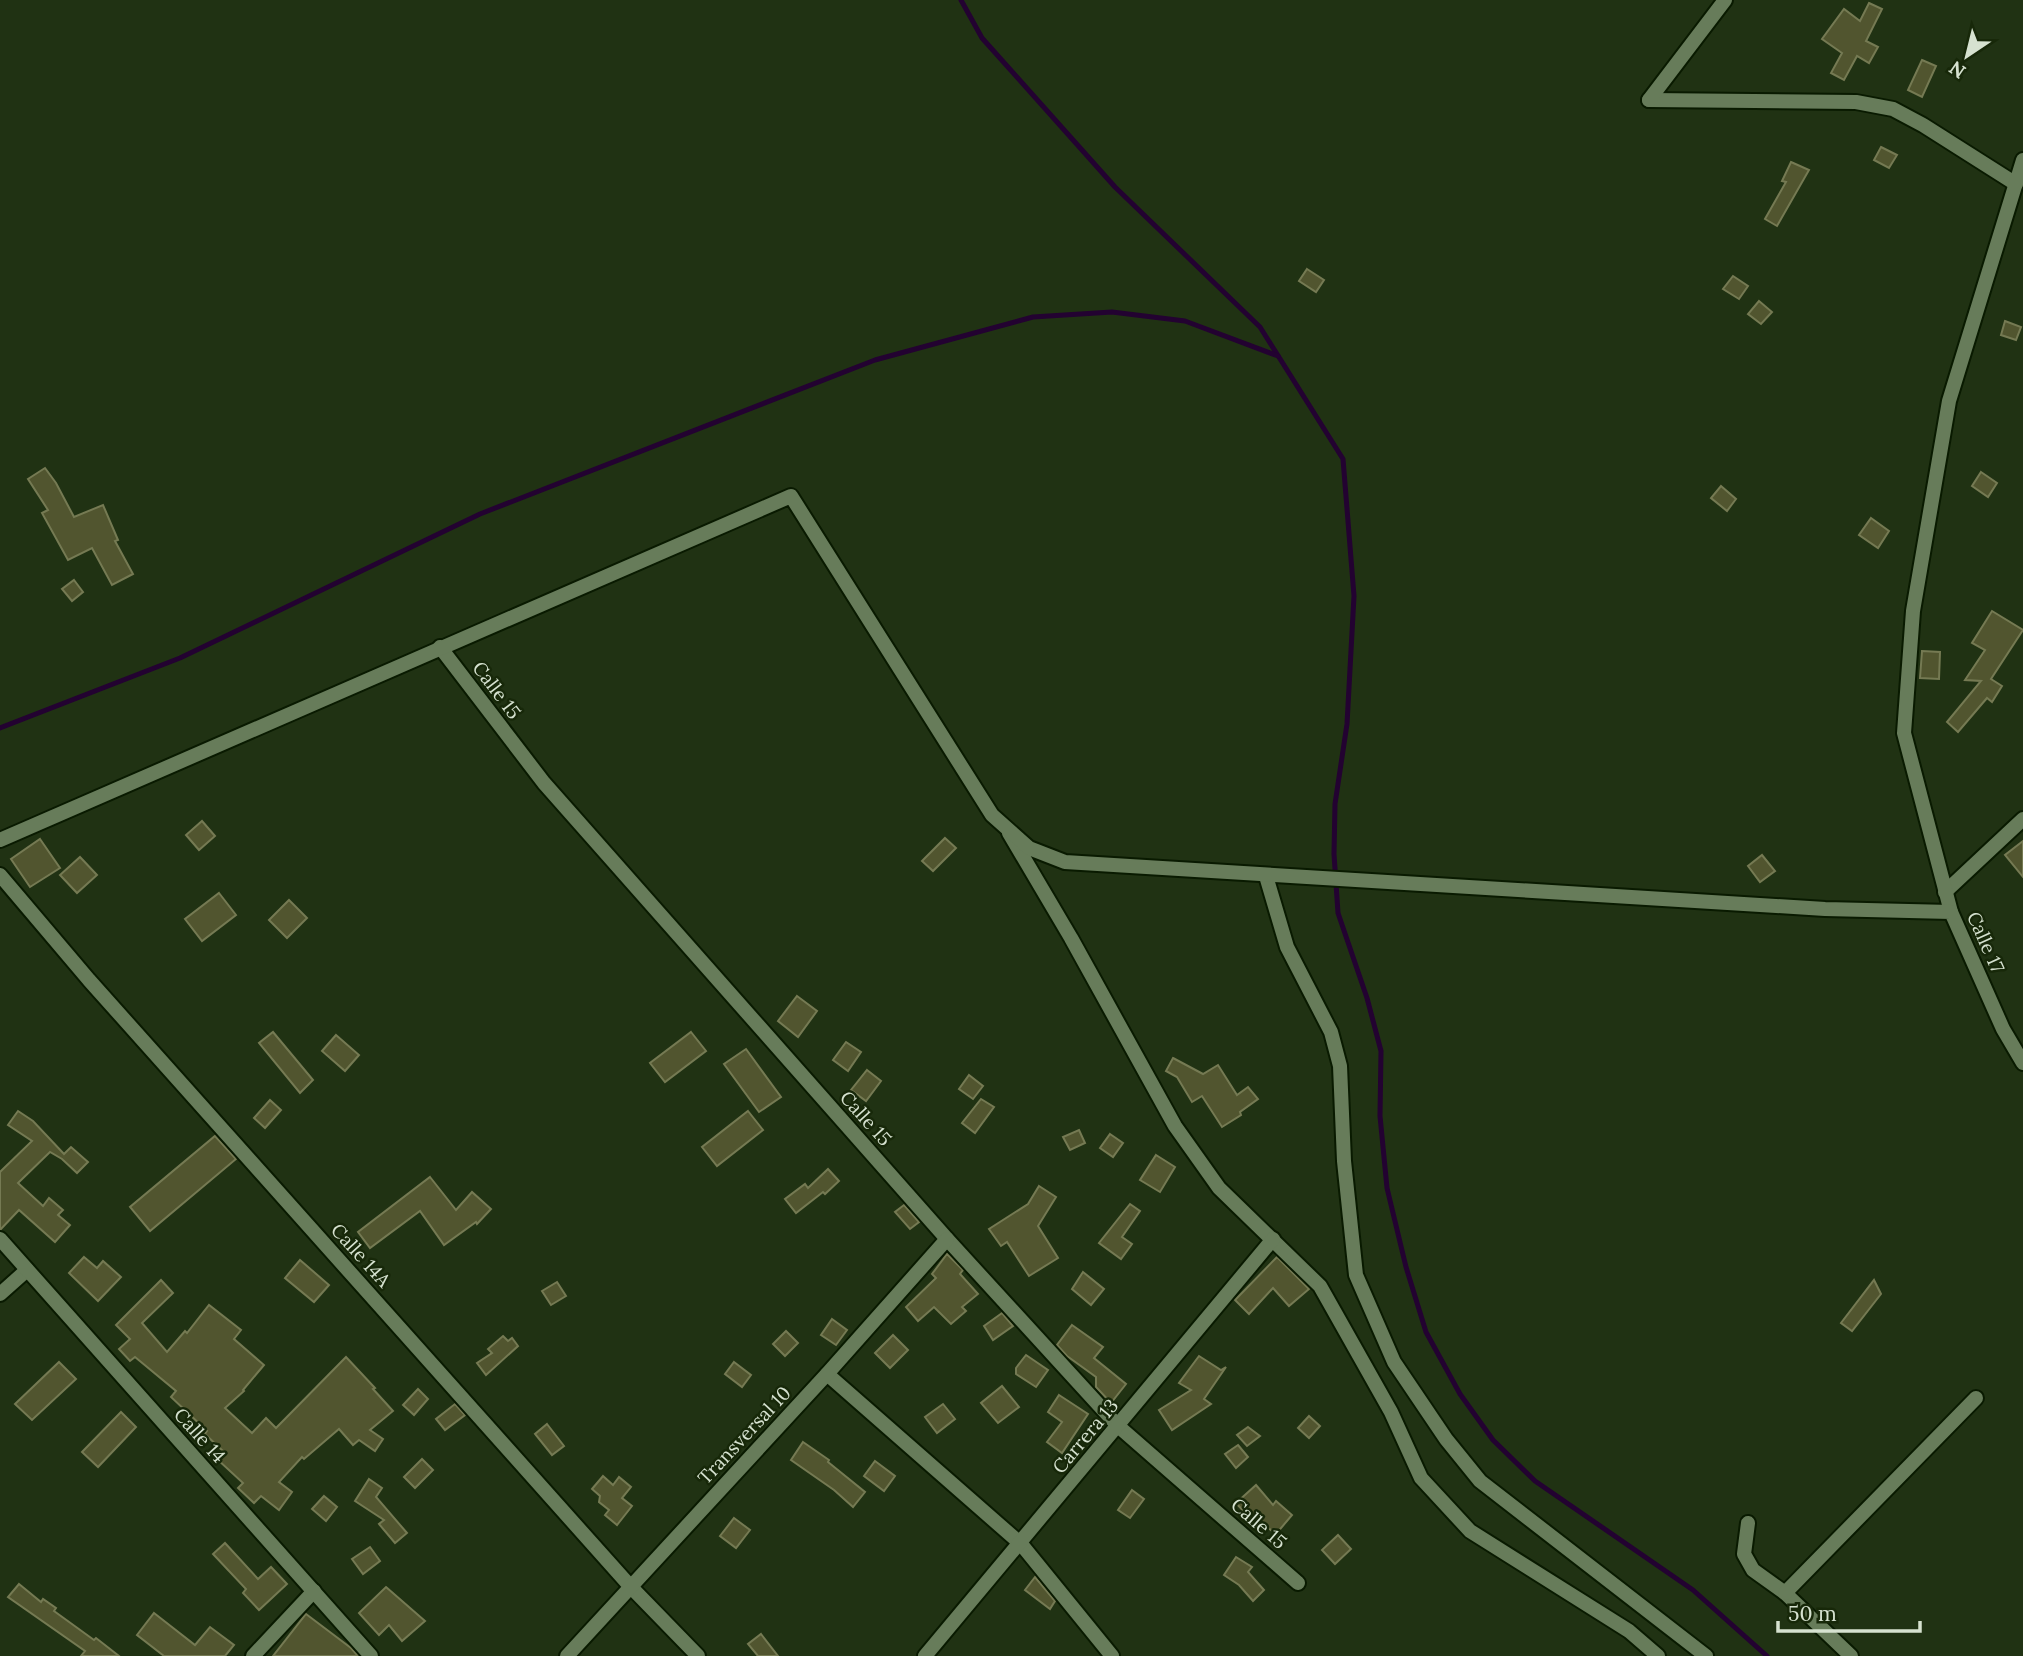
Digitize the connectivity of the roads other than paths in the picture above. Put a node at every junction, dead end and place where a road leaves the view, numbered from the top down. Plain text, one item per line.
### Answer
1 (1725, 0) edge
2 (2023, 160) edge
3 (2016, 184) junction
4 (440, 647) junction
5 (2023, 819) edge
6 (1006, 828) junction
7 (0, 840) edge
8 (0, 874) edge
9 (1266, 876) junction
10 (1945, 892) junction
11 (1951, 912) junction
12 (2023, 1063) edge
13 (0, 1239) edge
14 (947, 1239) junction
15 (1273, 1239) junction
16 (27, 1270) junction
17 (0, 1294) edge
18 (827, 1374) junction
19 (1976, 1398) dead end
20 (1118, 1426) junction
21 (1748, 1523) dead end
22 (1021, 1544) junction
23 (1298, 1583) dead end
24 (630, 1586) junction
25 (314, 1591) junction
26 (1785, 1593) junction
27 (253, 1656) edge
28 (371, 1656) edge
29 (567, 1656) edge
30 (698, 1656) edge
31 (925, 1656) edge
32 (1112, 1656) edge
33 (1658, 1656) edge
34 (1706, 1656) edge
35 (1851, 1656) edge

1 - 3 street
2 - 3 street, Calle 17
3 - 10 street, Calle 17
4 - 6 street
4 - 7 street
4 - 14 street, Calle 15
5 - 10 street
6 - 9 street
6 - 15 street
8 - 24 street, Calle 14A
9 - 11 street
9 - 34 street
10 - 11 street, Calle 17
11 - 12 street, Calle 17
13 - 16 street, Calle 14
14 - 18 street, Transversal 10
14 - 20 street, Calle 15
15 - 20 street, Carrera 13
15 - 33 street
16 - 17 street
16 - 25 street, Calle 14
18 - 22 street
18 - 24 street, Transversal 10
19 - 26 street
20 - 22 street, Carrera 13
20 - 23 street, Calle 15
21 - 26 street
22 - 31 street, Carrera 13
22 - 32 street
24 - 29 street, Transversal 10
24 - 30 street, Calle 14A
25 - 27 street
25 - 28 street, Calle 14
26 - 35 street

